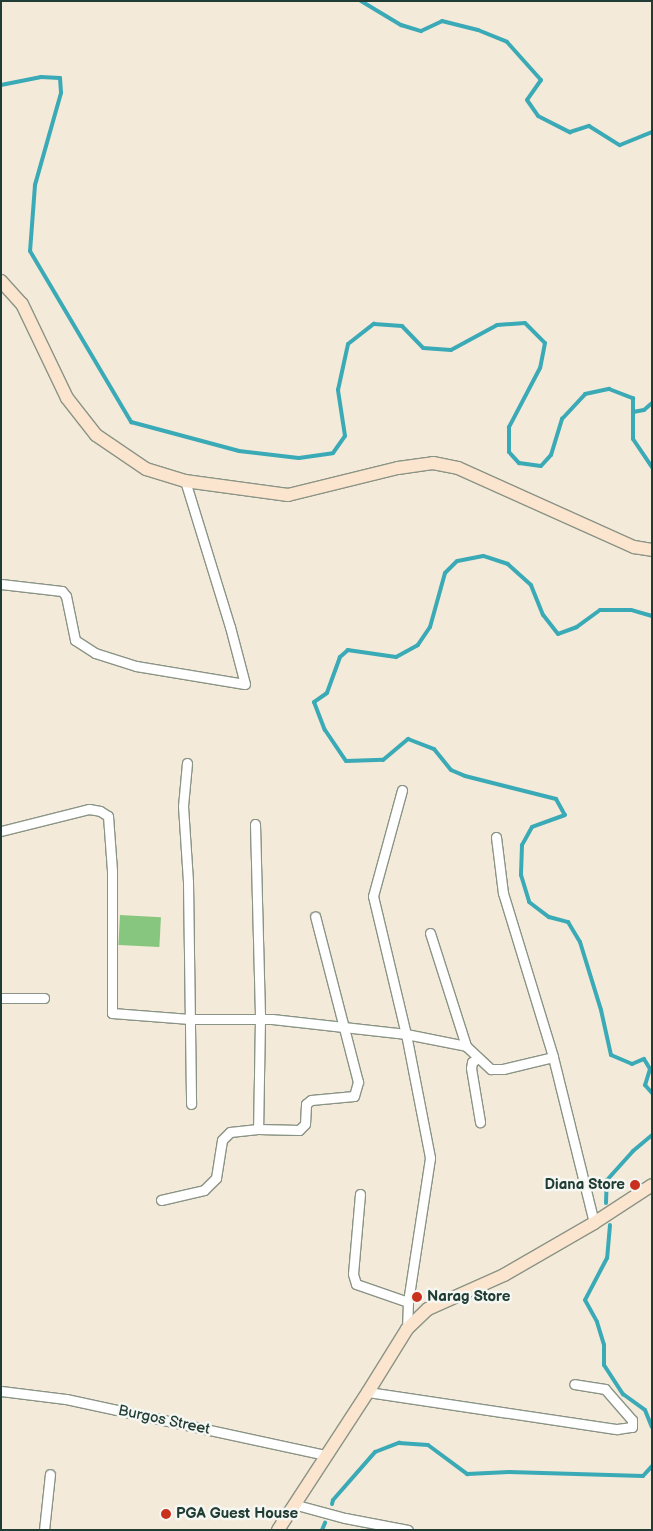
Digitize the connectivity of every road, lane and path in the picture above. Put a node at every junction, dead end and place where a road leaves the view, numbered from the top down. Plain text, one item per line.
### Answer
1 (1, 281) edge
2 (185, 481) junction
3 (652, 550) edge
4 (1, 584) edge
5 (187, 763) dead end
6 (402, 790) dead end
7 (255, 824) dead end
8 (1, 831) edge
9 (496, 838) dead end
10 (315, 916) dead end
11 (430, 933) dead end
12 (1, 998) edge
13 (44, 998) dead end
14 (190, 1019) junction
15 (260, 1019) junction
16 (345, 1029) junction
17 (406, 1034) junction
18 (466, 1046) junction
19 (553, 1056) junction
20 (478, 1058) junction
21 (190, 1104) dead end
22 (480, 1122) dead end
23 (258, 1129) junction
24 (652, 1185) edge
25 (360, 1194) dead end
26 (161, 1200) dead end
27 (594, 1223) junction
28 (408, 1302) junction
29 (407, 1329) junction
30 (574, 1384) dead end
31 (1, 1391) edge
32 (368, 1392) junction
33 (326, 1455) junction
34 (50, 1474) dead end
35 (293, 1504) junction
36 (44, 1530) edge
37 (278, 1530) edge
38 (408, 1530) edge

1 - 2 street
2 - 3 street
2 - 4 street
5 - 14 street
6 - 17 street
7 - 15 street
8 - 14 street
9 - 19 street
10 - 16 street
11 - 18 street
12 - 13 street
14 - 15 street
14 - 21 street
15 - 16 street
15 - 23 street
16 - 17 street
16 - 23 street
17 - 18 street
17 - 28 street
18 - 20 street
19 - 20 street
19 - 27 street
20 - 22 street
23 - 26 street
24 - 27 street
25 - 28 street
27 - 29 street
28 - 29 street
29 - 32 street
30 - 32 street
31 - 33 street, Burgos Street
32 - 33 street
33 - 35 street
34 - 36 street
35 - 37 street
35 - 38 street

